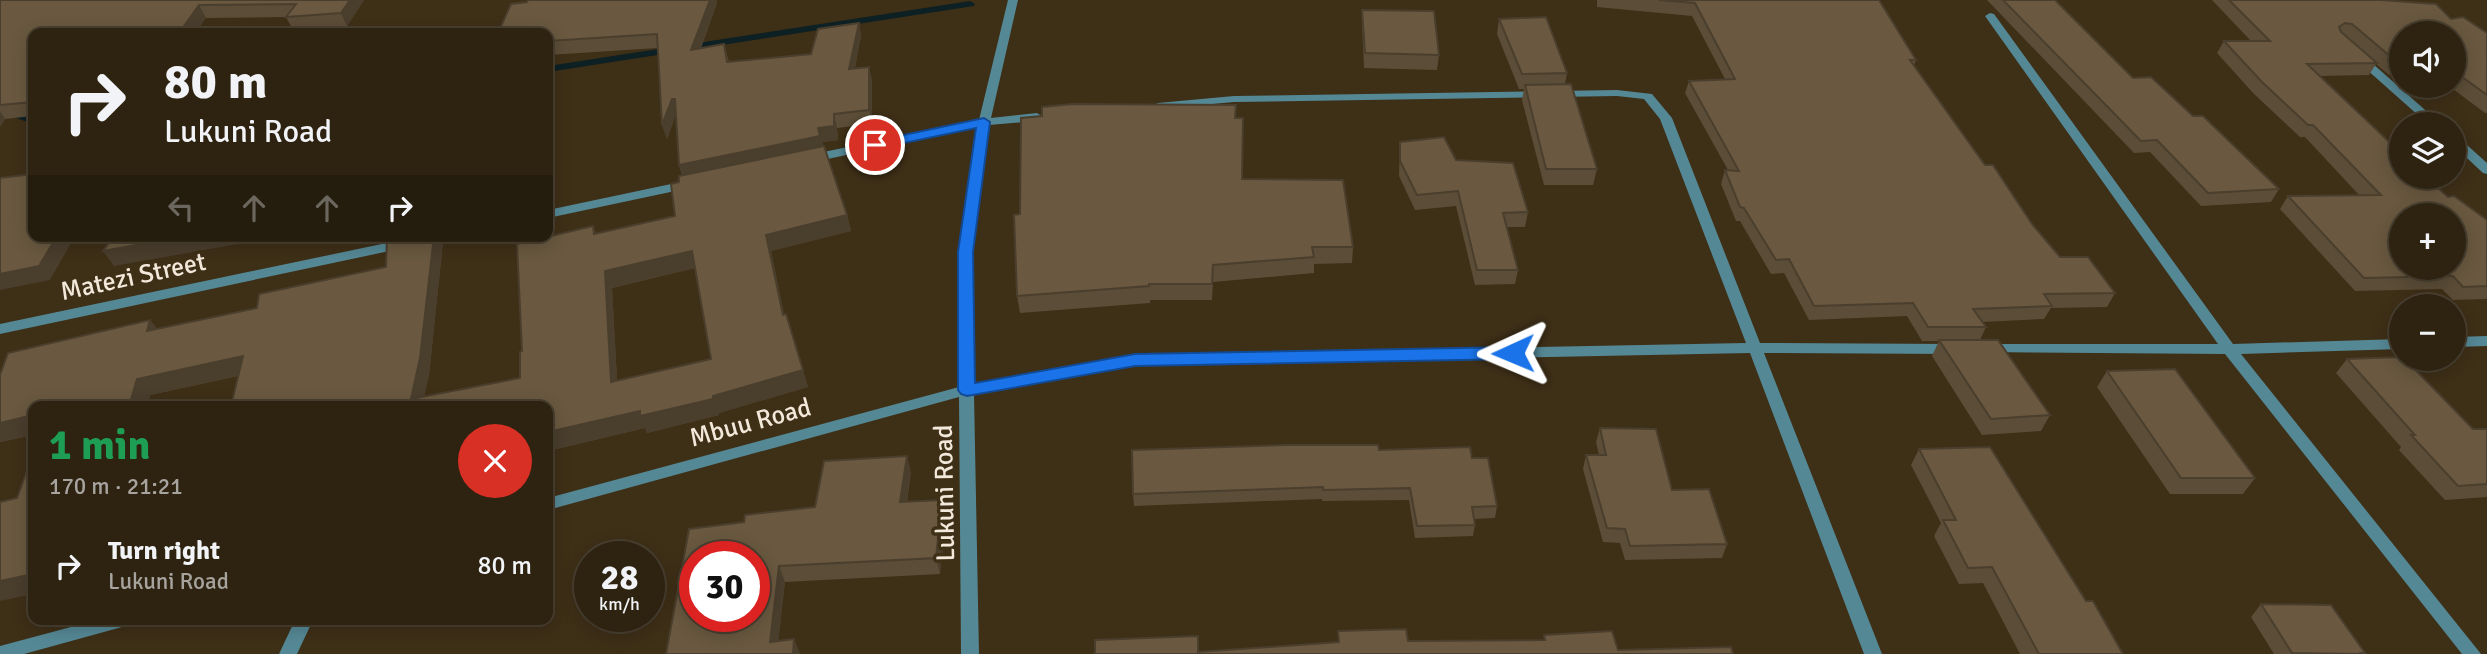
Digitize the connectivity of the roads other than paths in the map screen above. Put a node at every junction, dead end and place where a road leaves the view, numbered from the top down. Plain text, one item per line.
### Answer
1 (1013, 0) edge
2 (1990, 16) dead end
3 (2348, 49) edge
4 (1151, 107) edge
5 (2421, 112) edge
6 (1053, 116) edge
7 (984, 122) junction
8 (2466, 151) edge
9 (793, 162) edge
10 (2487, 170) edge
11 (698, 182) edge
12 (553, 213) edge
13 (413, 242) edge
14 (0, 329) edge
15 (2487, 341) edge
16 (2466, 342) edge
17 (2389, 344) edge
18 (1757, 348) junction
19 (2229, 349) junction
20 (967, 390) junction
21 (553, 503) edge
22 (104, 625) edge
23 (302, 625) edge
24 (0, 653) edge
25 (288, 654) edge
26 (970, 654) edge
27 (1873, 654) edge
28 (2472, 654) edge

1 - 7 street, Lukuni Road
2 - 19 street
3 - 5 street
4 - 18 street
6 - 7 street
7 - 9 street
7 - 20 street, Lukuni Road
8 - 10 street
11 - 12 street
13 - 14 street, Matezi Street
15 - 16 street
17 - 19 street, Mbuu Road
18 - 19 street, Mbuu Road
18 - 20 street, Mbuu Road
18 - 27 street
19 - 28 street
20 - 21 street, Mbuu Road
20 - 26 street, Lukuni Road
22 - 24 street
23 - 25 street

